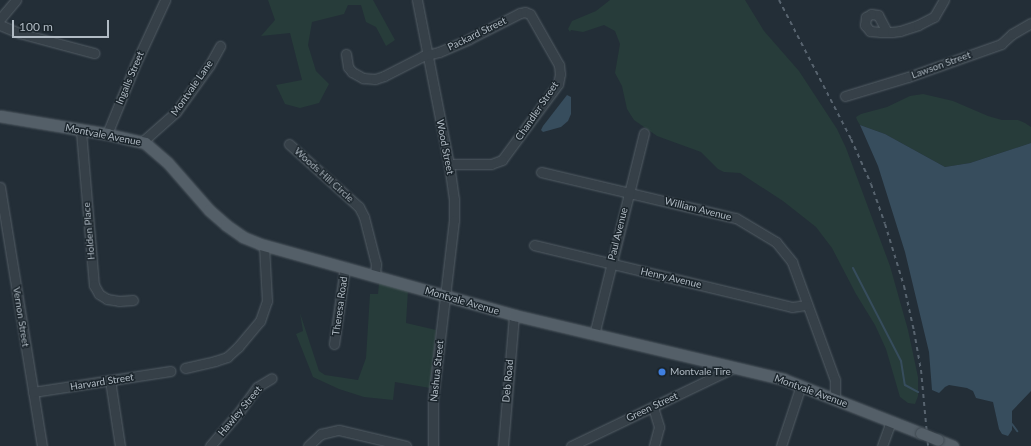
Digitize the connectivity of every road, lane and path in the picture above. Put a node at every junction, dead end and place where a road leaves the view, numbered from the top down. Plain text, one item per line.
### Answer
1 (16, 0) edge
2 (165, 0) edge
3 (417, 0) edge
4 (944, 0) edge
5 (527, 13) joint
6 (0, 19) edge
7 (1031, 23) edge
8 (0, 25) edge
9 (887, 32) dead end
10 (220, 46) dead end
11 (94, 53) dead end
12 (346, 54) dead end
13 (427, 55) junction
14 (845, 96) dead end
15 (0, 116) edge
16 (81, 131) junction
17 (644, 133) dead end
18 (107, 134) junction
19 (142, 142) junction
20 (289, 144) dead end
21 (449, 164) junction
22 (541, 172) dead end
23 (0, 187) edge
24 (628, 193) junction
25 (264, 245) junction
26 (534, 245) dead end
27 (611, 263) junction
28 (346, 267) junction
29 (375, 276) junction
30 (445, 296) junction
31 (133, 300) dead end
32 (808, 305) junction
33 (514, 315) junction
34 (594, 335) junction
35 (334, 344) dead end
36 (185, 368) dead end
37 (733, 368) junction
38 (170, 371) dead end
39 (272, 378) dead end
40 (110, 380) junction
41 (801, 385) junction
42 (33, 392) junction
43 (835, 399) junction
44 (653, 406) junction
45 (890, 421) junction
46 (42, 446) edge
47 (120, 446) edge
48 (210, 446) edge
49 (308, 446) edge
50 (406, 446) edge
51 (433, 446) edge
52 (503, 446) edge
53 (571, 446) edge
54 (654, 446) edge
55 (781, 446) edge
56 (882, 446) edge
57 (953, 446) edge

1 - 6 street
2 - 18 street, Ingalls Street
3 - 13 street, Wood Street
4 - 9 street
5 - 13 street, Packard Street
5 - 21 street, Chandler Street
7 - 14 street, Lawson Street
8 - 11 street
10 - 19 street, Montvale Lane
12 - 13 street, Packard Street
13 - 21 street, Wood Street
15 - 16 main road, Montvale Avenue
16 - 18 main road, Montvale Avenue
16 - 31 street, Holden Place
17 - 24 street, Paul Avenue
18 - 19 main road, Montvale Avenue
19 - 25 main road, Montvale Avenue
20 - 29 street, Woods Hill Circle
21 - 30 street, Wood Street
22 - 24 street, William Avenue
23 - 42 street, Vernon Street
24 - 27 street, Paul Avenue
24 - 32 street, William Avenue
25 - 28 main road, Montvale Avenue
25 - 36 street
26 - 27 street, Henry Avenue
27 - 32 street, Henry Avenue
27 - 34 street, Paul Avenue
28 - 29 main road, Montvale Avenue
28 - 35 street, Theresa Road
29 - 30 main road, Montvale Avenue
30 - 33 main road, Montvale Avenue
30 - 51 street, Nashua Street
32 - 43 street, William Avenue
33 - 34 main road, Montvale Avenue
33 - 52 street, Deb Road
34 - 37 main road, Montvale Avenue
37 - 41 main road, Montvale Avenue
37 - 44 street, Green Street
38 - 40 street, Harvard Street
39 - 48 street, Hawley Street
40 - 42 street, Harvard Street
40 - 47 street
41 - 43 main road, Montvale Avenue
41 - 55 street
42 - 46 street, Vernon Street
43 - 45 main road, Montvale Avenue
44 - 53 street, Green Street
44 - 54 street
45 - 56 street
45 - 57 main road, Montvale Avenue, bridge
49 - 50 street

